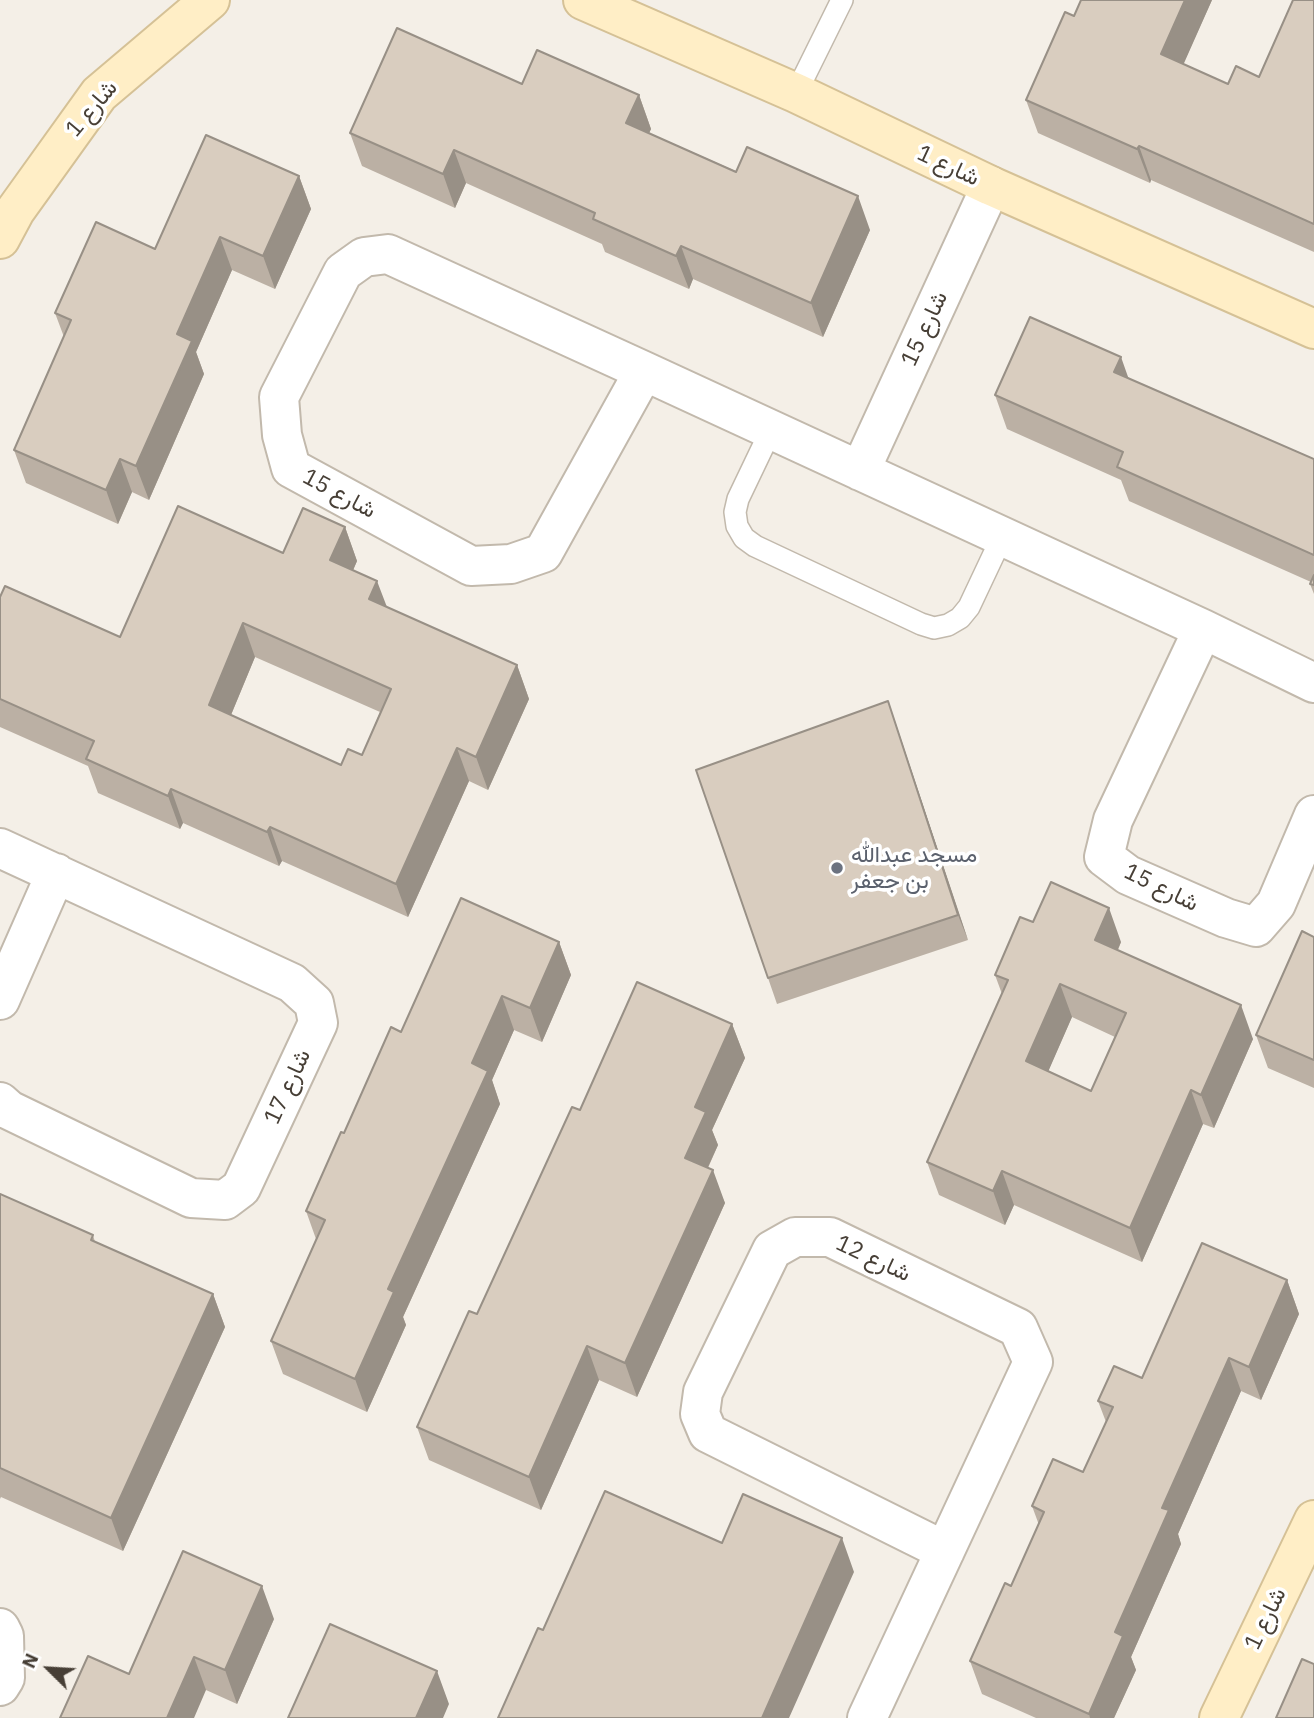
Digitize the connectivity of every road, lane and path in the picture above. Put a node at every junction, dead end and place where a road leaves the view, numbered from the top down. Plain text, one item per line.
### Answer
1 (210, 0) edge
2 (583, 0) edge
3 (842, 0) edge
4 (796, 93) junction
5 (990, 186) junction
6 (0, 240) edge
7 (1314, 329) edge
8 (644, 371) junction
9 (771, 430) junction
10 (860, 471) junction
11 (1002, 537) junction
12 (1203, 629) junction
13 (1314, 683) edge
14 (1314, 815) edge
15 (0, 848) edge
16 (56, 873) junction
17 (0, 1000) edge
18 (0, 1102) edge
19 (1314, 1520) edge
20 (945, 1550) junction
21 (0, 1628) edge
22 (0, 1686) edge
23 (868, 1718) edge
24 (1219, 1718) edge

1 - 6 street, شارع 1
2 - 4 street, شارع 1
3 - 4 lane
4 - 5 street, شارع 1
5 - 7 street, شارع 1
5 - 10 street, شارع 15
8 - 8 street, شارع 15
8 - 9 street, شارع 15
9 - 10 street, شارع 15
9 - 11 lane
10 - 11 street, شارع 15
11 - 12 street, شارع 15
12 - 13 street, شارع 15
12 - 14 street, شارع 15
15 - 16 street, شارع 17
16 - 17 street
16 - 18 street, شارع 17
19 - 24 street, شارع 1
20 - 20 street, شارع 12
20 - 23 street, شارع 12
21 - 22 street

